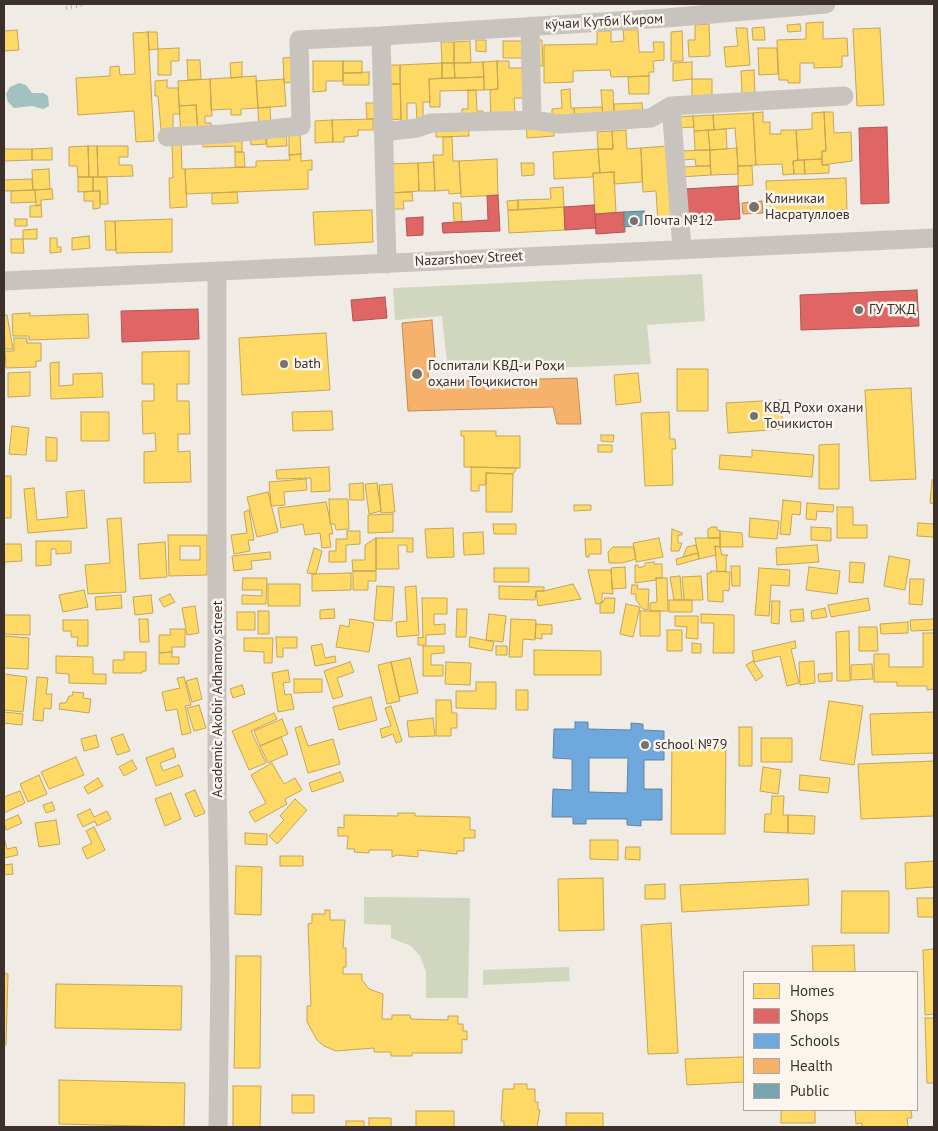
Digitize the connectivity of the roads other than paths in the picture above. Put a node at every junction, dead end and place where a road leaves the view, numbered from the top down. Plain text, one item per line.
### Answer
1 (826, 4) edge
2 (530, 26) junction
3 (381, 36) junction
4 (844, 96) dead end
5 (671, 106) junction
6 (532, 120) junction
7 (383, 132) junction
8 (167, 137) dead end
9 (934, 238) edge
10 (682, 248) junction
11 (387, 264) junction
12 (218, 271) junction
13 (4, 281) edge
14 (218, 1127) edge

1 - 2 street, кӯчаи Кутби Киром
2 - 3 street, кӯчаи Кутби Киром
2 - 6 street
3 - 7 street
3 - 8 street, кӯчаи Кутби Киром
4 - 5 street
5 - 6 street
5 - 10 street
6 - 7 street
7 - 11 street
9 - 10 street, Nazarshoev Street
10 - 11 street, Nazarshoev Street
11 - 12 street, Nazarshoev Street
12 - 13 street, Nazarshoev Street
12 - 14 street, Academic Akobir Adhamov street

